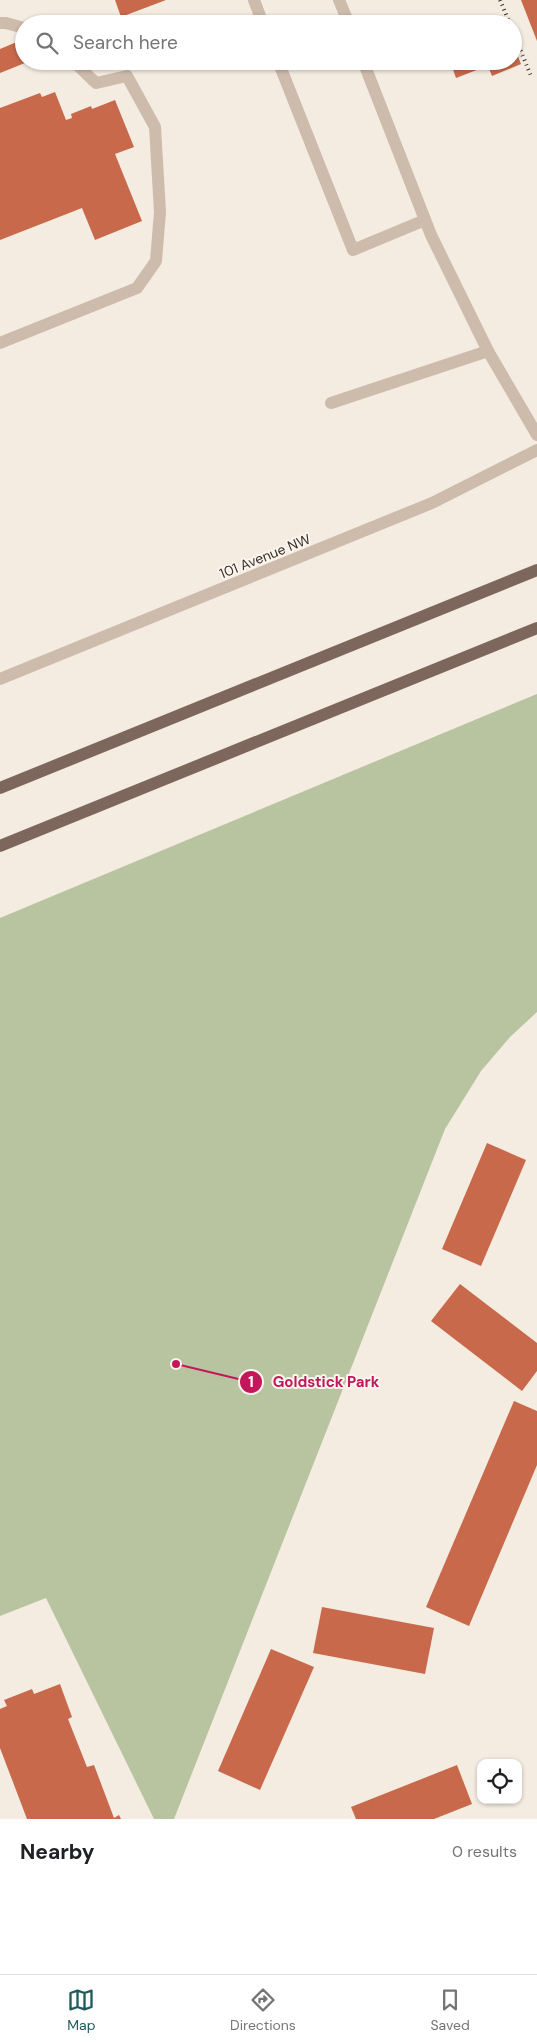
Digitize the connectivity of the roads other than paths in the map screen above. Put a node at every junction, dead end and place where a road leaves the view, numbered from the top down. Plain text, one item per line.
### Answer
1 (254, 0) edge
2 (339, 0) edge
3 (260, 15) edge
4 (345, 15) edge
5 (0, 23) edge
6 (15, 26) edge
7 (82, 70) edge
8 (282, 70) edge
9 (367, 70) edge
10 (425, 220) junction
11 (0, 343) edge
12 (488, 351) junction
13 (331, 403) dead end
14 (537, 435) edge
15 (537, 450) edge
16 (537, 570) edge
17 (537, 628) edge
18 (0, 679) edge
19 (0, 788) edge
20 (0, 846) edge

1 - 3 street
2 - 4 street
5 - 6 street
7 - 11 street
8 - 10 street
9 - 10 street
10 - 12 street
12 - 13 street
12 - 14 street
15 - 18 street, 101 Avenue NW
16 - 19 main road
17 - 20 main road

